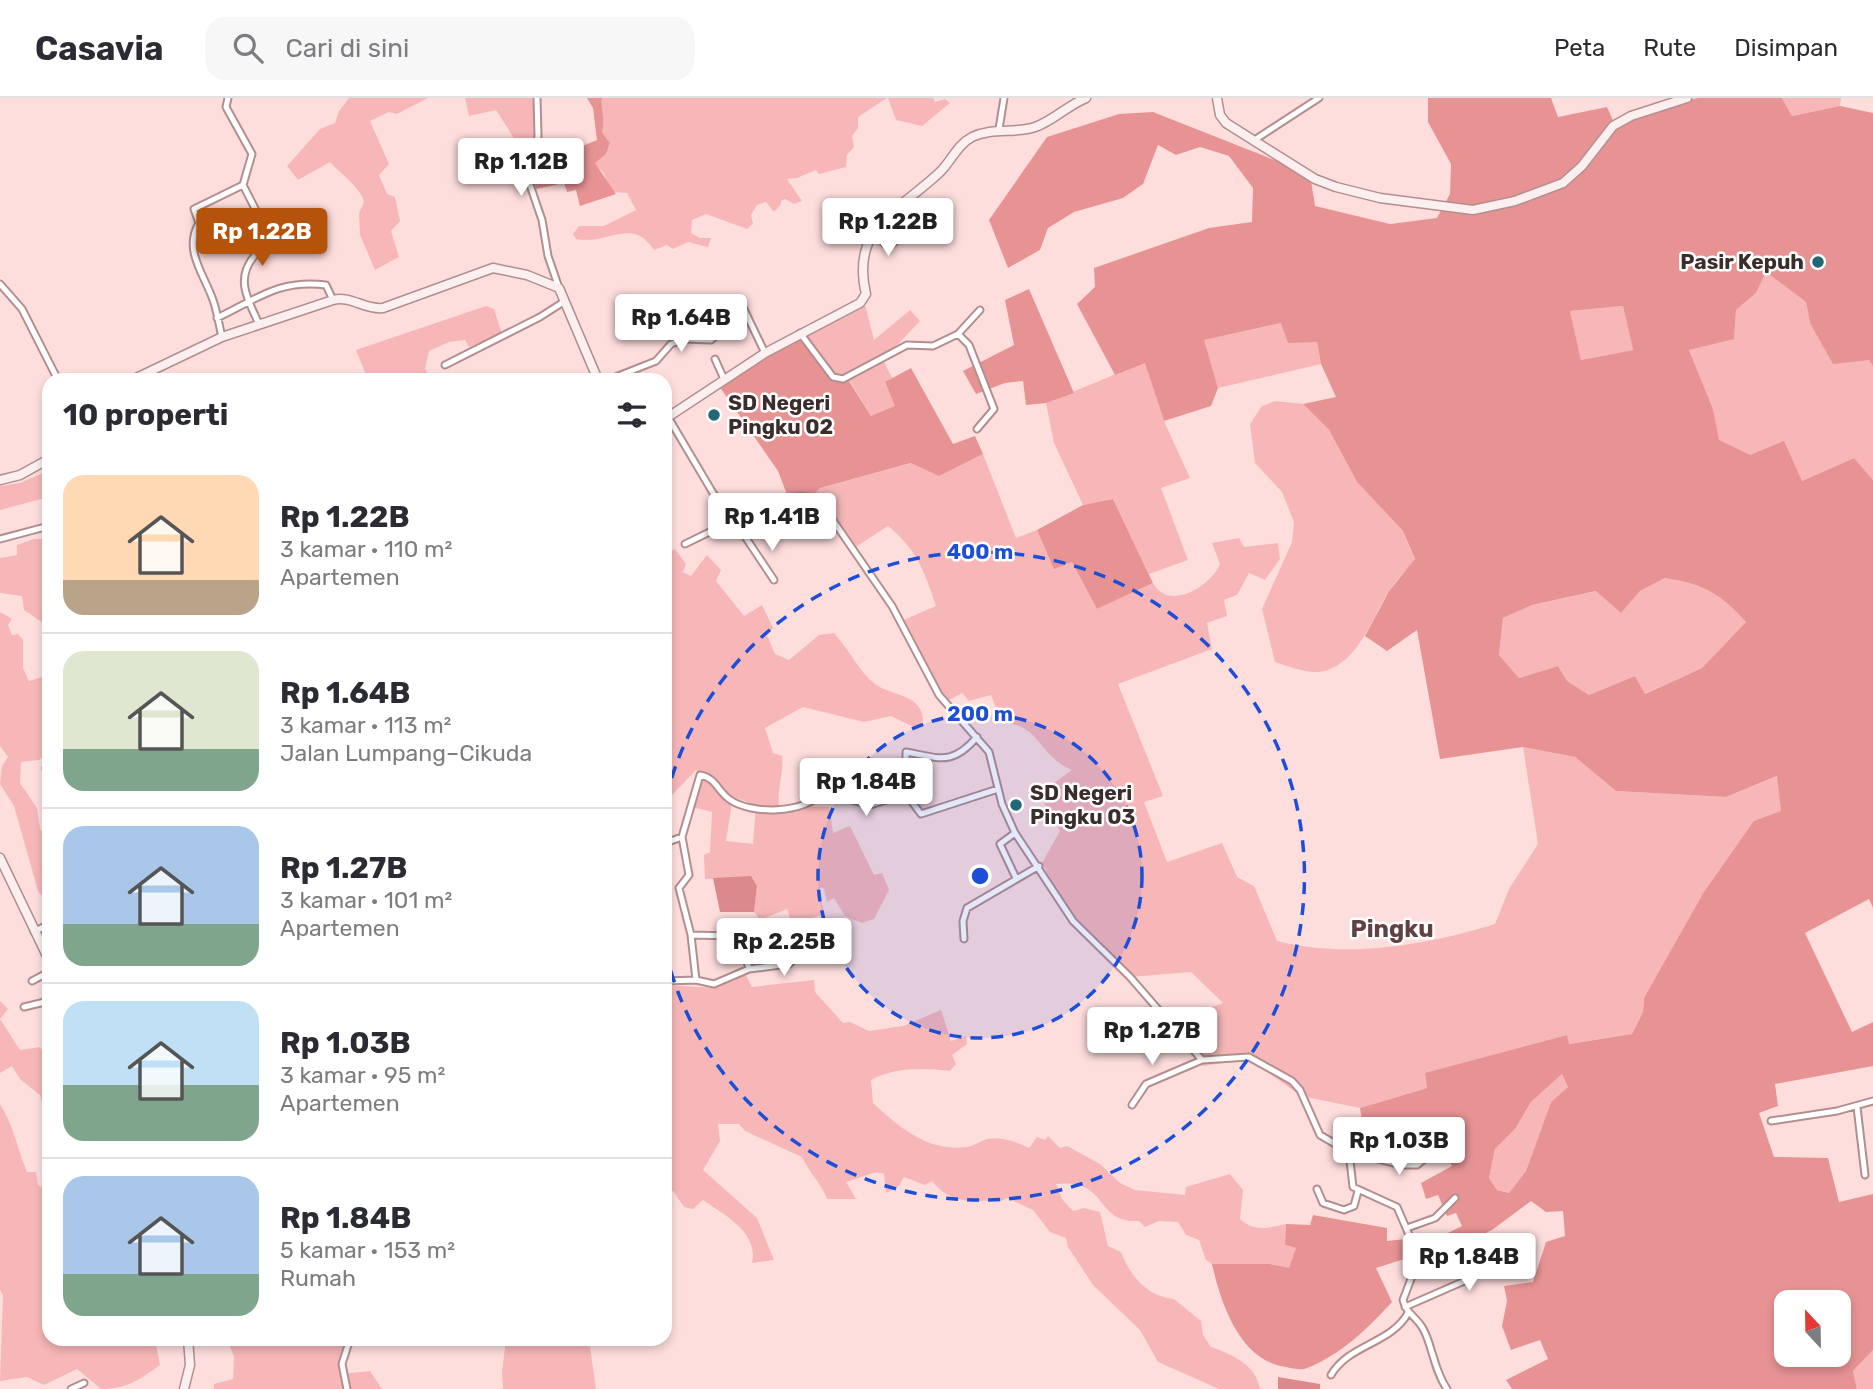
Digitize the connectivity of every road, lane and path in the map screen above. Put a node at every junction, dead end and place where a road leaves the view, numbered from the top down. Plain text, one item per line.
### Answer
1 (228, 98) edge
2 (537, 98) edge
3 (1004, 98) edge
4 (1086, 98) edge
5 (1217, 98) edge
6 (1319, 98) edge
7 (1687, 98) edge
8 (999, 129) junction
9 (1256, 139) junction
10 (243, 185) junction
11 (874, 232) junction
12 (903, 234) dead end
13 (0, 286) edge
14 (559, 288) junction
15 (334, 300) junction
16 (248, 301) junction
17 (565, 301) junction
18 (742, 304) dead end
19 (980, 310) dead end
20 (747, 315) junction
21 (217, 318) junction
22 (259, 324) junction
23 (800, 333) junction
24 (958, 334) junction
25 (222, 337) junction
26 (765, 353) junction
27 (715, 359) dead end
28 (445, 365) dead end
29 (54, 373) edge
30 (147, 373) edge
31 (595, 373) edge
32 (625, 373) edge
33 (724, 379) junction
34 (672, 414) edge
35 (672, 428) edge
36 (978, 429) dead end
37 (42, 463) edge
38 (0, 480) edge
39 (734, 520) junction
40 (42, 525) edge
41 (0, 539) edge
42 (685, 544) dead end
43 (774, 580) dead end
44 (976, 737) junction
45 (998, 789) junction
46 (906, 794) junction
47 (1015, 833) junction
48 (682, 837) junction
49 (672, 841) edge
50 (0, 859) edge
51 (1040, 866) junction
52 (1016, 878) junction
53 (42, 928) edge
54 (34, 932) junction
55 (691, 935) junction
56 (738, 939) junction
57 (964, 939) dead end
58 (42, 947) edge
59 (749, 970) junction
60 (42, 976) edge
61 (696, 980) junction
62 (32, 981) dead end
63 (672, 981) edge
64 (42, 1003) edge
65 (24, 1007) dead end
66 (1202, 1060) junction
67 (1873, 1101) edge
68 (1132, 1105) dead end
69 (1857, 1107) junction
70 (1771, 1121) dead end
71 (1435, 1150) dead end
72 (1349, 1152) junction
73 (1865, 1175) dead end
74 (1317, 1189) dead end
75 (1358, 1191) junction
76 (1455, 1198) dead end
77 (1407, 1228) junction
78 (1466, 1244) dead end
79 (1406, 1310) junction
80 (189, 1346) edge
81 (348, 1346) edge
82 (1331, 1376) dead end
83 (84, 1382) dead end
84 (71, 1389) edge
85 (184, 1389) edge
86 (347, 1389) edge
87 (1446, 1389) edge

1 - 10 street
2 - 14 street
3 - 8 street
4 - 8 street
5 - 9 street
6 - 9 street
7 - 9 street
8 - 11 street
10 - 16 street
10 - 21 street
11 - 12 street
11 - 23 street
13 - 29 street
14 - 15 street
14 - 17 street
15 - 16 street
15 - 22 street
16 - 21 street
16 - 22 street
17 - 28 street
17 - 31 street
18 - 20 street
19 - 24 street
20 - 26 street
20 - 32 street
21 - 25 street
22 - 25 street
23 - 24 street
23 - 26 street
24 - 36 street
25 - 30 street
26 - 33 street
27 - 33 street
33 - 34 street
35 - 39 street
37 - 38 street
39 - 42 street
39 - 43 street
39 - 44 street
40 - 41 street
44 - 45 street
44 - 46 street
45 - 46 street
45 - 47 street
46 - 48 street
47 - 51 street
47 - 52 street
48 - 49 street
48 - 55 street
50 - 54 street
51 - 52 street
51 - 66 street
52 - 57 street
53 - 54 street
54 - 58 street
55 - 56 street
55 - 61 street
56 - 59 street
56 - 59 street
59 - 61 street
60 - 62 street
61 - 63 street
64 - 65 street
66 - 68 street
66 - 72 street
67 - 69 street
69 - 70 street
69 - 73 street
71 - 72 street
72 - 75 street
74 - 75 street
75 - 77 street
76 - 77 street
77 - 79 street
78 - 79 street
79 - 82 street
79 - 87 street
80 - 85 street
81 - 86 street
83 - 84 street

